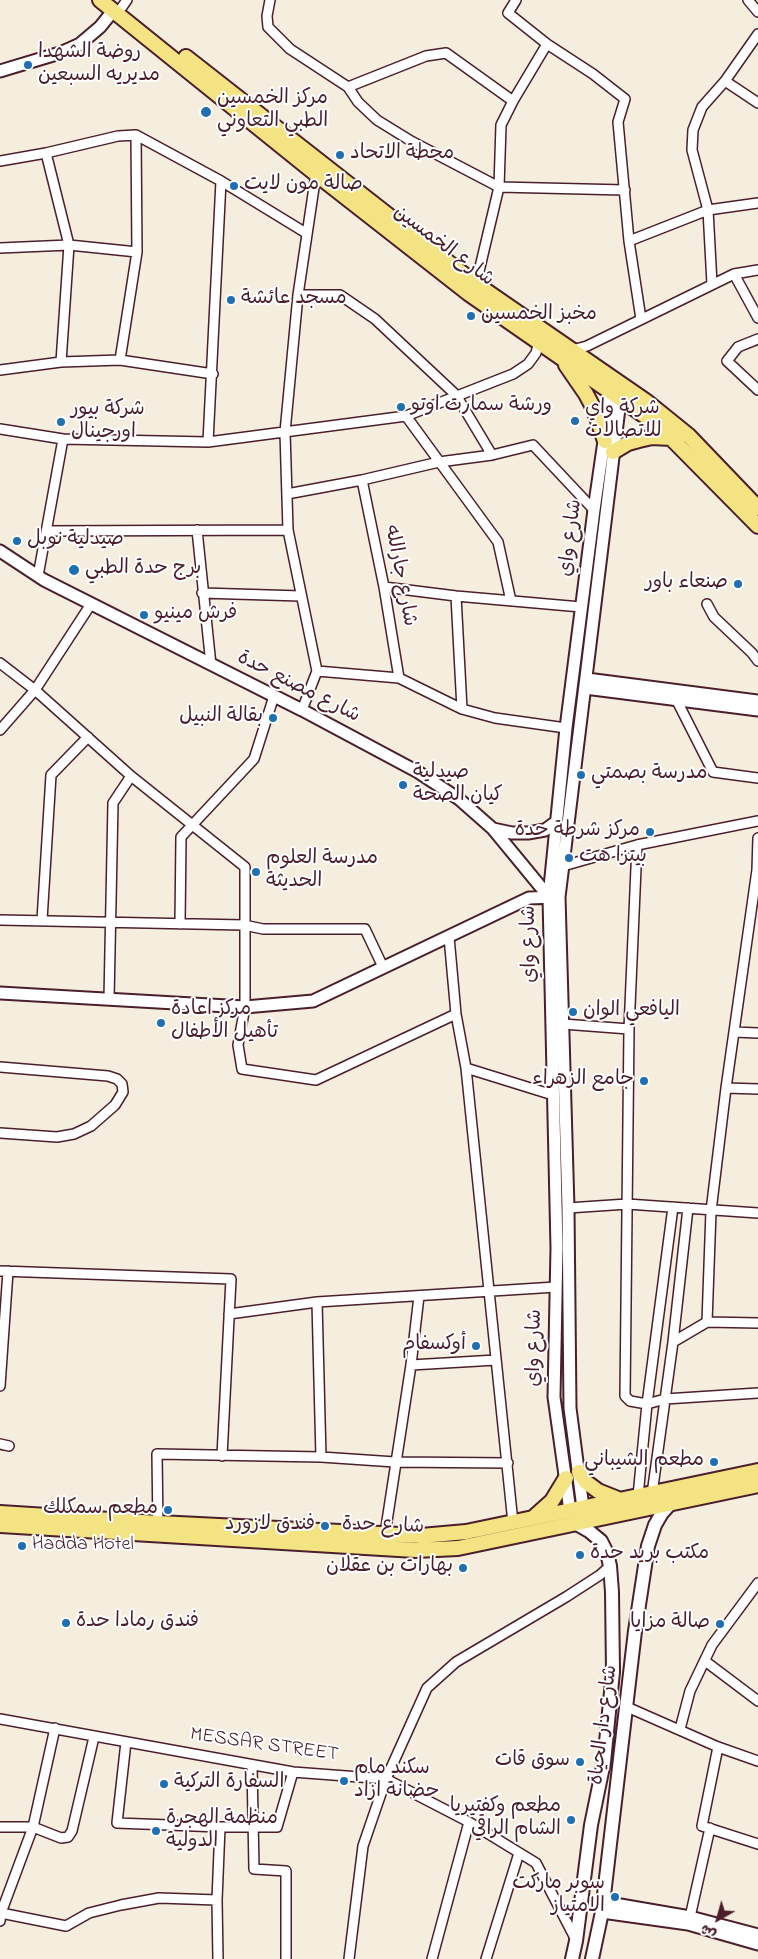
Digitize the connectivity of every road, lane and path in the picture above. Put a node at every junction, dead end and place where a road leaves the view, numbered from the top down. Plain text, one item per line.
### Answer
1 (100, 0) edge
2 (270, 0) edge
3 (516, 0) edge
4 (748, 0) edge
5 (119, 5) edge
6 (758, 12) edge
7 (758, 34) edge
8 (547, 44) junction
9 (0, 70) edge
10 (725, 81) junction
11 (348, 87) junction
12 (513, 101) junction
13 (758, 103) edge
14 (136, 135) junction
15 (46, 153) junction
16 (0, 161) edge
17 (316, 174) junction
18 (221, 181) junction
19 (499, 187) junction
20 (346, 190) junction
21 (625, 190) junction
22 (758, 202) edge
23 (708, 210) junction
24 (306, 233) junction
25 (629, 241) junction
26 (69, 245) junction
27 (0, 248) edge
28 (137, 252) junction
29 (758, 270) edge
30 (734, 274) junction
31 (476, 284) junction
32 (712, 284) junction
33 (298, 295) junction
34 (758, 318) edge
35 (640, 319) junction
36 (758, 339) edge
37 (539, 341) junction
38 (572, 350) junction
39 (558, 354) junction
40 (120, 360) junction
41 (61, 362) junction
42 (0, 370) edge
43 (213, 374) junction
44 (617, 389) junction
45 (758, 390) edge
46 (456, 396) junction
47 (406, 416) junction
48 (0, 429) edge
49 (285, 432) junction
50 (671, 438) junction
51 (63, 439) junction
52 (605, 441) junction
53 (208, 442) junction
54 (613, 452) junction
55 (492, 455) junction
56 (439, 462) junction
57 (362, 480) junction
58 (287, 494) junction
59 (758, 508) edge
60 (594, 510) junction
61 (758, 526) edge
62 (197, 530) junction
63 (288, 530) junction
64 (46, 531) junction
65 (0, 551) edge
66 (588, 562) junction
67 (600, 564) junction
68 (38, 576) junction
69 (384, 587) junction
70 (202, 593) junction
71 (302, 596) junction
72 (456, 596) junction
73 (511, 600) junction
74 (91, 604) junction
75 (707, 604) dead end
76 (581, 607) junction
77 (758, 661) edge
78 (0, 663) edge
79 (211, 665) junction
80 (317, 671) junction
81 (399, 678) junction
82 (586, 684) junction
83 (35, 690) junction
84 (274, 696) junction
85 (676, 699) junction
86 (758, 701) edge
87 (462, 709) junction
88 (302, 710) junction
89 (758, 710) edge
90 (566, 728) junction
91 (0, 730) edge
92 (88, 736) junction
93 (131, 776) junction
94 (758, 778) edge
95 (758, 821) edge
96 (556, 822) junction
97 (192, 825) junction
98 (494, 829) junction
99 (758, 838) edge
100 (637, 845) junction
101 (563, 866) junction
102 (757, 871) edge
103 (554, 897) junction
104 (0, 920) edge
105 (42, 920) junction
106 (111, 923) junction
107 (180, 924) junction
108 (244, 926) junction
109 (449, 937) junction
110 (383, 968) junction
111 (0, 993) edge
112 (109, 999) junction
113 (245, 1006) junction
114 (456, 1014) junction
115 (563, 1024) junction
116 (629, 1029) junction
117 (734, 1032) junction
118 (758, 1033) edge
119 (0, 1067) edge
120 (466, 1068) junction
121 (726, 1088) junction
122 (758, 1089) edge
123 (553, 1096) junction
124 (0, 1134) edge
125 (627, 1204) junction
126 (673, 1207) junction
127 (568, 1208) junction
128 (688, 1208) junction
129 (711, 1211) junction
130 (758, 1213) edge
131 (562, 1248) junction
132 (4, 1271) edge
133 (556, 1287) junction
134 (489, 1291) junction
135 (419, 1296) junction
136 (662, 1298) junction
137 (677, 1299) junction
138 (317, 1302) junction
139 (229, 1314) junction
140 (707, 1322) junction
141 (758, 1323) edge
142 (673, 1342) junction
143 (496, 1360) junction
144 (411, 1365) junction
145 (0, 1386) edge
146 (758, 1393) edge
147 (665, 1399) junction
148 (647, 1404) junction
149 (222, 1456) junction
150 (320, 1457) junction
151 (395, 1462) junction
152 (508, 1464) junction
153 (758, 1471) edge
154 (579, 1472) junction
155 (566, 1478) junction
156 (758, 1485) edge
157 (645, 1495) junction
158 (619, 1499) junction
159 (672, 1502) junction
160 (0, 1513) edge
161 (576, 1514) junction
162 (532, 1519) junction
163 (26, 1520) junction
164 (0, 1525) edge
165 (158, 1529) junction
166 (514, 1529) junction
167 (385, 1534) junction
168 (610, 1566) junction
169 (758, 1584) edge
170 (705, 1661) junction
171 (758, 1701) edge
172 (627, 1707) junction
173 (0, 1719) edge
174 (55, 1728) junction
175 (680, 1729) junction
176 (94, 1737) junction
177 (126, 1742) junction
178 (718, 1747) junction
179 (758, 1761) edge
180 (604, 1762) junction
181 (619, 1763) junction
182 (252, 1765) junction
183 (293, 1772) junction
184 (386, 1779) junction
185 (469, 1822) junction
186 (0, 1827) edge
187 (220, 1827) junction
188 (254, 1827) junction
189 (33, 1828) junction
190 (710, 1828) junction
191 (758, 1844) edge
192 (519, 1853) junction
193 (217, 1900) junction
194 (603, 1907) junction
195 (1, 1917) edge
196 (690, 1917) junction
197 (758, 1935) edge
198 (576, 1941) junction
199 (758, 1944) edge
200 (218, 1959) edge
201 (286, 1959) edge
202 (349, 1959) edge
203 (432, 1959) edge
204 (486, 1959) edge
205 (572, 1959) edge
206 (592, 1959) edge

1 - 5 main road, شارع الخمسين
2 - 11 street
3 - 8 street
4 - 6 street
5 - 9 street
5 - 17 main road, شارع الخمسين
5 - 20 main road, شارع الخمسين
7 - 10 street
8 - 12 street
8 - 21 street
10 - 13 street
10 - 23 street
11 - 12 street
11 - 19 street
12 - 19 street
14 - 15 street
14 - 18 street
14 - 28 street
15 - 16 street
15 - 26 street
17 - 20 main road, شارع الخمسين
17 - 24 street
18 - 24 street
18 - 43 street
19 - 21 street
19 - 31 street
20 - 31 main road, شارع الخمسين
20 - 37 main road, شارع الخمسين
21 - 25 street
22 - 23 street
23 - 25 street
23 - 32 street
24 - 33 street
25 - 35 street
26 - 27 street
26 - 28 street
26 - 41 street
28 - 40 street
29 - 30 street
30 - 32 street
30 - 34 street
31 - 38 main road, شارع الخمسين
32 - 35 street
33 - 46 street
33 - 49 street
35 - 38 street
36 - 45 street
37 - 39 main road, شارع الخمسين
37 - 46 street
38 - 44 main road, شارع الخمسين
39 - 44 main road, شارع الخمسين
39 - 52 main road
40 - 41 street
40 - 43 street
41 - 42 street
43 - 53 street
44 - 50 main road, شارع الخمسين
44 - 52 street, شارع واي
44 - 54 street, شارع واي
44 - 59 main road, شارع الخمسين
46 - 47 street
46 - 55 street
47 - 49 street
47 - 56 street
48 - 51 street
49 - 53 street
49 - 58 street
50 - 54 main road
50 - 61 main road, شارع الخمسين
51 - 53 street
51 - 64 street
52 - 60 street, شارع واي
54 - 67 street, شارع واي
55 - 56 street
55 - 60 street
56 - 57 street
56 - 73 street
57 - 58 street
57 - 69 street, شارع جارالله
58 - 63 street
60 - 66 street, شارع واي
62 - 63 street
62 - 64 street
62 - 70 street
63 - 71 street
64 - 68 street
65 - 68 street, شارع مصنع حدة
66 - 67 street
66 - 76 street, شارع واي
67 - 82 street, شارع واي
68 - 74 street, شارع مصنع حدة
69 - 72 street
69 - 81 street, شارع جارالله
70 - 71 street
70 - 79 street
71 - 80 street
72 - 73 street
72 - 87 street
73 - 76 street
74 - 79 street, شارع مصنع حدة
74 - 83 street
75 - 77 street
76 - 90 street, شارع واي
78 - 83 street
79 - 84 street, شارع مصنع حدة
80 - 81 street
80 - 88 street
81 - 87 street
82 - 85 street
82 - 86 street
82 - 101 street, شارع واي
83 - 91 street
83 - 92 street
84 - 88 street, شارع مصنع حدة
84 - 97 street
85 - 89 street
85 - 94 street
87 - 90 street
88 - 98 street, شارع مصنع حدة
90 - 96 street, شارع واي
92 - 93 street
92 - 105 street
93 - 97 street
93 - 106 street
95 - 100 street
96 - 98 street
96 - 103 street, شارع واي
97 - 107 street
97 - 108 street
98 - 103 street, شارع مصنع حدة
99 - 102 street
100 - 101 street
100 - 116 street
101 - 103 street, شارع واي
102 - 117 street
103 - 109 street
103 - 115 street, شارع واي
103 - 123 street, شارع واي
104 - 105 street
105 - 106 street
106 - 107 street
106 - 112 street
107 - 108 street
108 - 110 street
108 - 113 street
109 - 110 street
109 - 114 street
110 - 113 street
111 - 112 street
112 - 113 street
113 - 114 street
114 - 120 street
115 - 116 street
115 - 127 street, شارع واي
116 - 125 street
117 - 118 street
117 - 121 street
119 - 124 street
120 - 123 street
120 - 134 street
121 - 122 street
121 - 129 street
123 - 131 street, شارع واي
125 - 126 street
125 - 127 street
125 - 148 street
126 - 128 street
126 - 136 street
127 - 131 street, شارع واي
128 - 129 street
128 - 137 street
129 - 130 street
129 - 140 street
131 - 133 street, شارع واي
131 - 154 street, شارع واي
132 - 139 street
132 - 145 street
133 - 134 street
133 - 155 street, شارع واي
134 - 135 street
134 - 143 street
135 - 138 street
135 - 144 street
136 - 137 street
136 - 148 street
137 - 142 street
138 - 139 street
138 - 150 street
139 - 149 street
140 - 141 street
140 - 142 street
142 - 147 street
143 - 144 street
143 - 152 street
144 - 151 street
146 - 147 street
147 - 148 street
147 - 157 street
148 - 157 street
149 - 150 street
149 - 165 street
150 - 151 street
151 - 152 street
151 - 167 street
152 - 166 street
153 - 157 main road, شارع حدة
154 - 158 main road
154 - 161 street, شارع واي
155 - 161 street, شارع واي
155 - 162 main road
156 - 159 main road, شارع حدة
157 - 158 main road, شارع حدة
158 - 161 main road, شارع حدة
159 - 161 main road, شارع حدة
159 - 172 main road, شارع دار الحياة
160 - 163 main road, شارع حدة
161 - 162 main road, شارع حدة
161 - 166 main road, شارع حدة
161 - 168 main road, شارع دار الحياة
162 - 166 main road, شارع حدة
163 - 164 main road, شارع حدة
163 - 165 main road, شارع حدة
165 - 166 main road, شارع حدة
165 - 167 main road, شارع حدة
166 - 167 main road, شارع حدة
168 - 180 main road, شارع دار الحياة
168 - 184 street
169 - 170 street
170 - 171 street
170 - 175 street
172 - 175 street
172 - 181 main road, شارع دار الحياة
173 - 174 street, MESSAR STREET
174 - 176 street, MESSAR STREET
174 - 189 street
175 - 178 street
176 - 177 street, MESSAR STREET
176 - 189 street
177 - 182 street, MESSAR STREET
177 - 187 street
178 - 179 street
178 - 190 street
180 - 181 main road
180 - 198 main road, شارع دار الحياة
181 - 194 main road, شارع دار الحياة
182 - 183 street, MESSAR STREET
182 - 188 street
183 - 184 street, MESSAR STREET
183 - 188 street
184 - 185 street, MESSAR STREET
184 - 202 street
185 - 192 street, MESSAR STREET
185 - 203 street
186 - 189 street
187 - 188 street
187 - 193 street
188 - 201 street
189 - 195 street
190 - 191 street
190 - 196 street
192 - 198 street, MESSAR STREET
192 - 204 street
193 - 195 street
193 - 200 street
194 - 196 street
194 - 199 street
194 - 206 main road, شارع دار الحياة
196 - 197 street
198 - 205 main road, شارع دار الحياة

